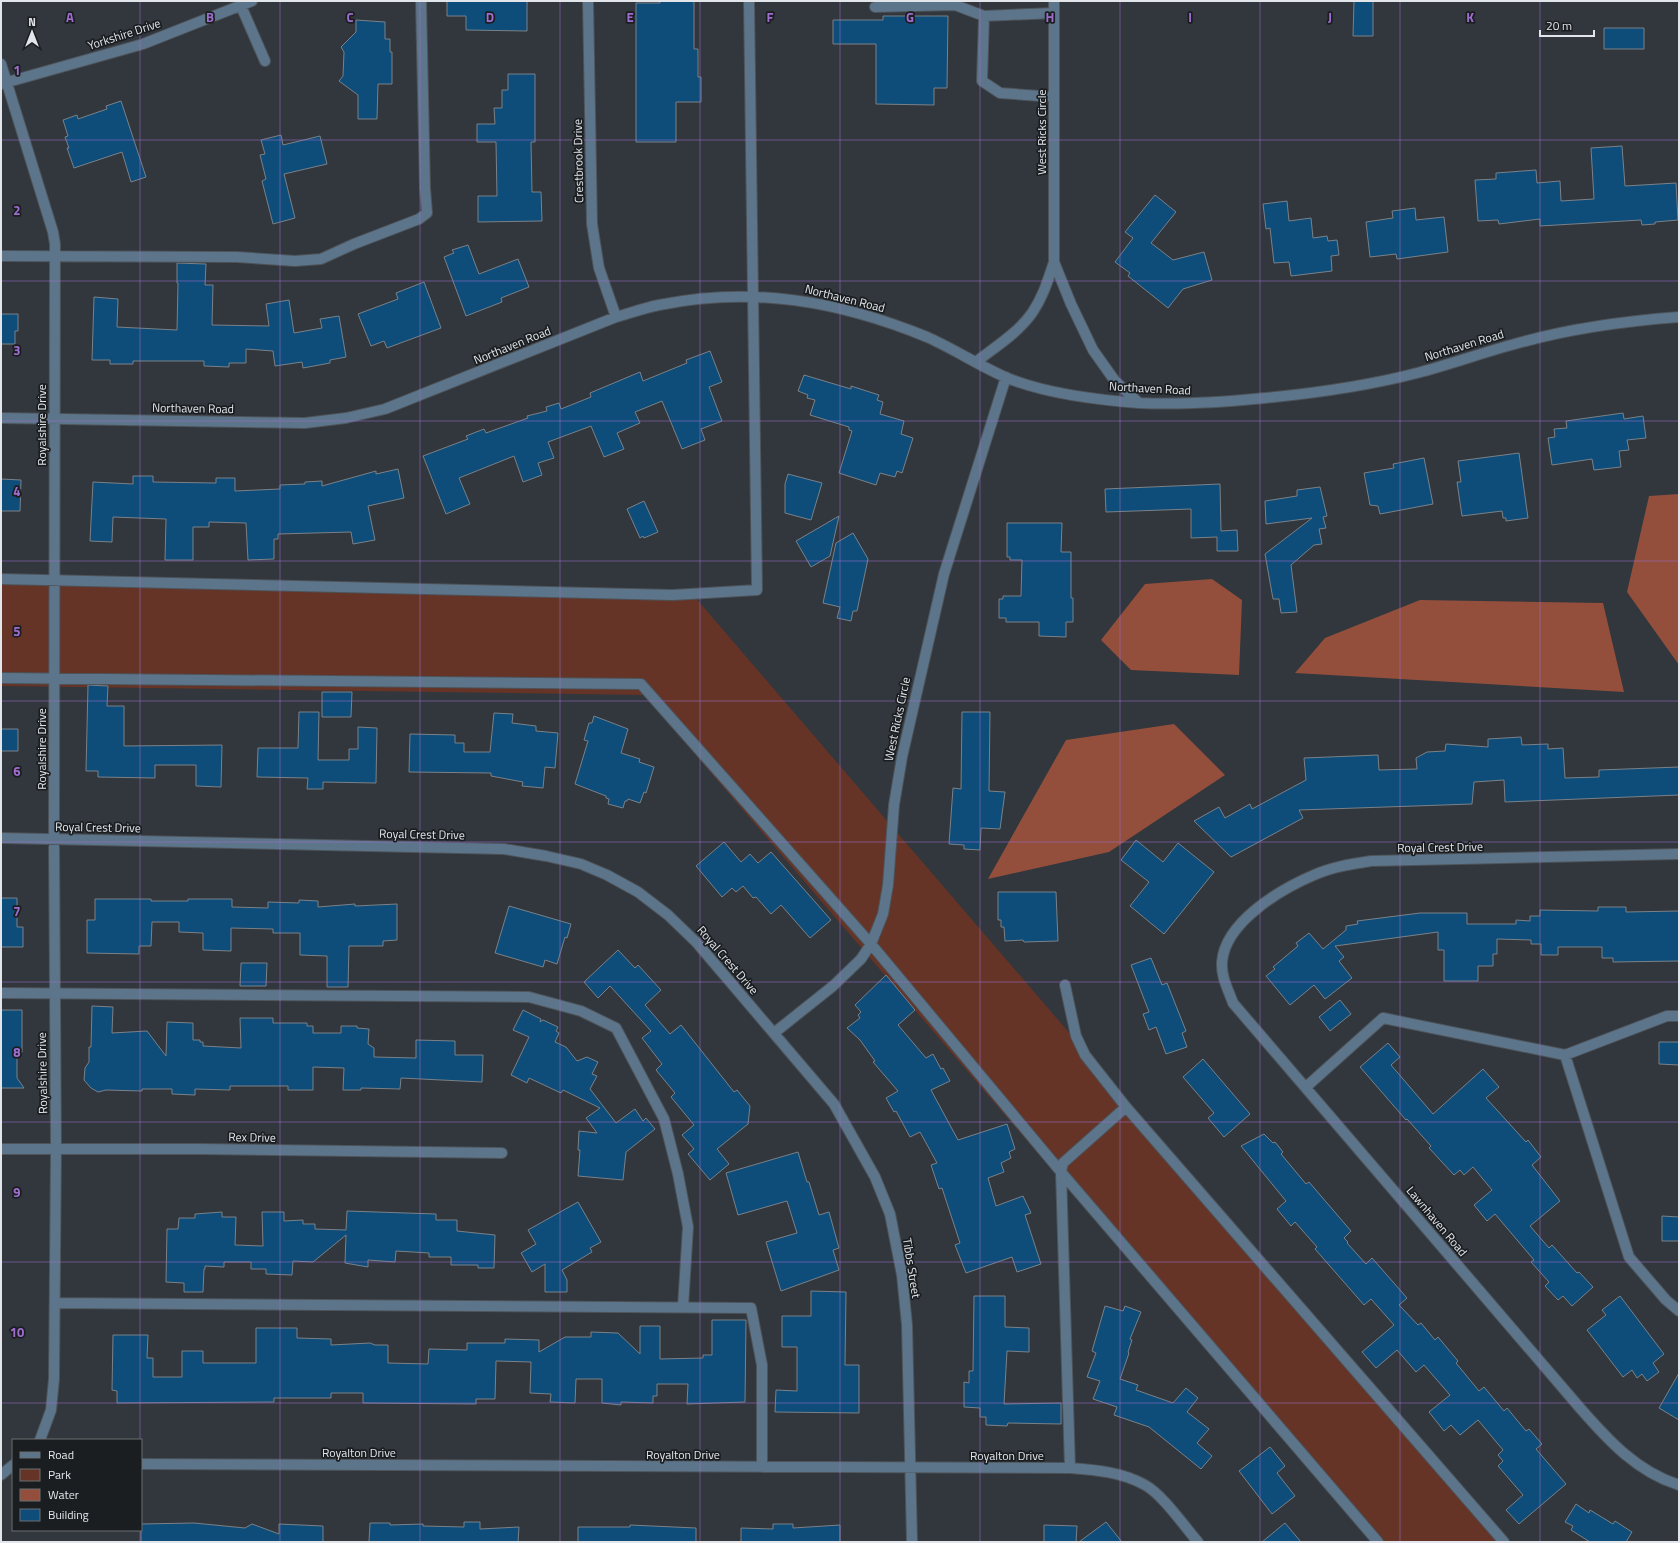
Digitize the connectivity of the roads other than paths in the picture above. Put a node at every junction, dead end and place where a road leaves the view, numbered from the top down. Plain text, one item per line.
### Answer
1 (252, 1) edge
2 (421, 1) edge
3 (588, 1) edge
4 (748, 1) edge
5 (1054, 1) edge
6 (241, 6) junction
7 (875, 7) dead end
8 (1054, 13) junction
9 (984, 16) junction
10 (266, 61) dead end
11 (1, 64) edge
12 (4, 83) edge
13 (1054, 97) junction
14 (1, 256) edge
15 (55, 256) junction
16 (1054, 262) junction
17 (752, 297) junction
18 (1679, 316) edge
19 (616, 317) junction
20 (976, 362) junction
21 (1006, 377) junction
22 (1139, 403) junction
23 (1, 418) edge
24 (54, 418) junction
25 (1, 579) edge
26 (54, 580) junction
27 (1, 678) edge
28 (55, 679) junction
29 (1, 838) edge
30 (54, 839) junction
31 (1679, 854) edge
32 (1228, 941) joint
33 (871, 944) junction
34 (1065, 985) dead end
35 (1, 993) edge
36 (55, 994) junction
37 (1679, 1016) edge
38 (774, 1033) junction
39 (1565, 1055) junction
40 (1306, 1087) junction
41 (1126, 1106) junction
42 (1, 1149) edge
43 (56, 1149) junction
44 (502, 1153) dead end
45 (1061, 1172) junction
46 (55, 1303) junction
47 (683, 1307) junction
48 (1679, 1311) edge
49 (40, 1439) edge
50 (142, 1464) edge
51 (12, 1466) edge
52 (762, 1467) junction
53 (910, 1468) junction
54 (1070, 1468) junction
55 (1, 1475) edge
56 (1679, 1485) edge
57 (912, 1542) edge
58 (1198, 1542) edge
59 (1378, 1542) edge
60 (1504, 1542) edge

1 - 6 street, Yorkshire Drive
2 - 15 street
3 - 19 street, Crestbrook Drive
4 - 17 street
5 - 8 street, West Ricks Circle
6 - 10 street
6 - 12 street, Yorkshire Drive
7 - 9 street
8 - 9 street
8 - 13 street, West Ricks Circle
9 - 13 street
11 - 12 street, Royalshire Drive
12 - 15 street, Royalshire Drive
13 - 16 street, West Ricks Circle
14 - 15 street
15 - 24 street, Royalshire Drive
16 - 20 street, West Ricks Circle
16 - 22 street, West Ricks Circle
17 - 19 street, Northaven Road
17 - 20 street, Northaven Road
17 - 26 street
18 - 22 street, Northaven Road
19 - 24 street, Northaven Road
20 - 21 street, Northaven Road
21 - 22 street, Northaven Road
21 - 33 street, West Ricks Circle
23 - 24 street, Northaven Road
24 - 26 street, Royalshire Drive
25 - 26 street
26 - 28 street, Royalshire Drive
27 - 28 street
28 - 30 street, Royalshire Drive
28 - 33 street
29 - 30 street, Royal Crest Drive
30 - 36 street, Royalshire Drive
30 - 38 street, Royal Crest Drive
31 - 32 street, Royal Crest Drive
32 - 40 street, Lawnhaven Road
33 - 38 street, West Ricks Circle
33 - 45 street
34 - 41 street
35 - 36 street
36 - 43 street, Royalshire Drive
36 - 47 street
37 - 39 street
38 - 53 street, Tibbs Street
39 - 40 street
39 - 48 street
40 - 56 street, Lawnhaven Road
41 - 45 street
41 - 60 street
42 - 43 street, Rex Drive
43 - 44 street, Rex Drive
43 - 46 street, Royalshire Drive
45 - 54 street
45 - 59 street
46 - 47 street
46 - 49 street, Royalshire Drive
47 - 52 street
50 - 52 street, Royalton Drive
51 - 55 street
52 - 53 street, Royalton Drive
53 - 54 street, Royalton Drive
53 - 57 street, Tibbs Street
54 - 58 street, Royalton Drive

